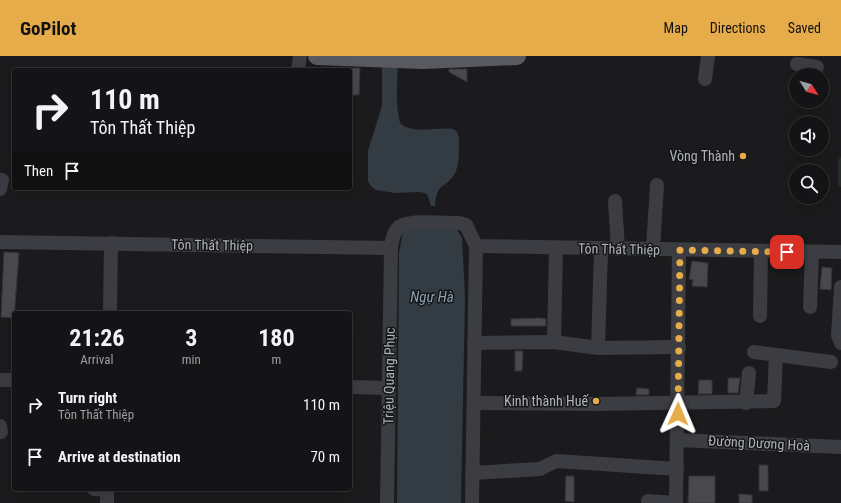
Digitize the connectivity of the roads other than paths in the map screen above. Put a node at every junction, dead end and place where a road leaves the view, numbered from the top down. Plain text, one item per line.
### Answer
1 (300, 56) edge
2 (317, 56) edge
3 (517, 56) edge
4 (708, 56) edge
5 (797, 64) edge
6 (817, 67) dead end
7 (298, 68) edge
8 (705, 79) dead end
9 (657, 185) dead end
10 (615, 201) dead end
11 (0, 242) edge
12 (112, 243) junction
13 (476, 246) junction
14 (391, 248) junction
15 (556, 249) junction
16 (618, 249) junction
17 (601, 250) junction
18 (653, 250) junction
19 (680, 250) junction
20 (761, 251) junction
21 (812, 252) junction
22 (841, 252) edge
23 (841, 287) edge
24 (810, 307) dead end
25 (110, 311) edge
26 (760, 316) dead end
27 (554, 342) junction
28 (474, 343) junction
29 (841, 343) edge
30 (679, 346) junction
31 (598, 348) junction
32 (754, 352) dead end
33 (776, 355) junction
34 (831, 362) dead end
35 (749, 373) dead end
36 (0, 380) edge
37 (12, 380) edge
38 (352, 387) edge
39 (389, 388) junction
40 (678, 402) junction
41 (474, 403) junction
42 (746, 403) junction
43 (678, 440) junction
44 (841, 447) edge
45 (677, 469) junction
46 (472, 473) junction
47 (648, 501) dead end
48 (387, 503) edge
49 (472, 503) edge
50 (676, 503) edge

1 - 7 street
2 - 3 main road
4 - 8 street
5 - 6 street
9 - 18 street
10 - 16 street
11 - 12 street, Tôn Thất Thiệp
12 - 14 street, Tôn Thất Thiệp
12 - 25 street
13 - 14 street
13 - 15 street, Tôn Thất Thiệp
13 - 28 street
14 - 39 street, Triệu Quang Phục
15 - 17 street, Tôn Thất Thiệp
15 - 27 street
16 - 17 street, Tôn Thất Thiệp
16 - 18 street, Tôn Thất Thiệp
17 - 31 street
18 - 19 street, Tôn Thất Thiệp
19 - 20 street, Tôn Thất Thiệp
19 - 30 street
20 - 21 street, Tôn Thất Thiệp
20 - 26 street
21 - 22 street, Tôn Thất Thiệp
21 - 24 street
23 - 29 street
27 - 28 street
27 - 31 street
28 - 41 street
30 - 31 street
30 - 40 street
32 - 33 street
33 - 34 street
33 - 42 street
35 - 42 street
36 - 37 street
38 - 39 street
39 - 48 street, Triệu Quang Phục
40 - 41 street
40 - 42 street
40 - 43 street
41 - 46 street
43 - 44 street, Đường Dương Hoà
43 - 45 street
45 - 46 street
45 - 50 street
46 - 49 street
47 - 50 street

